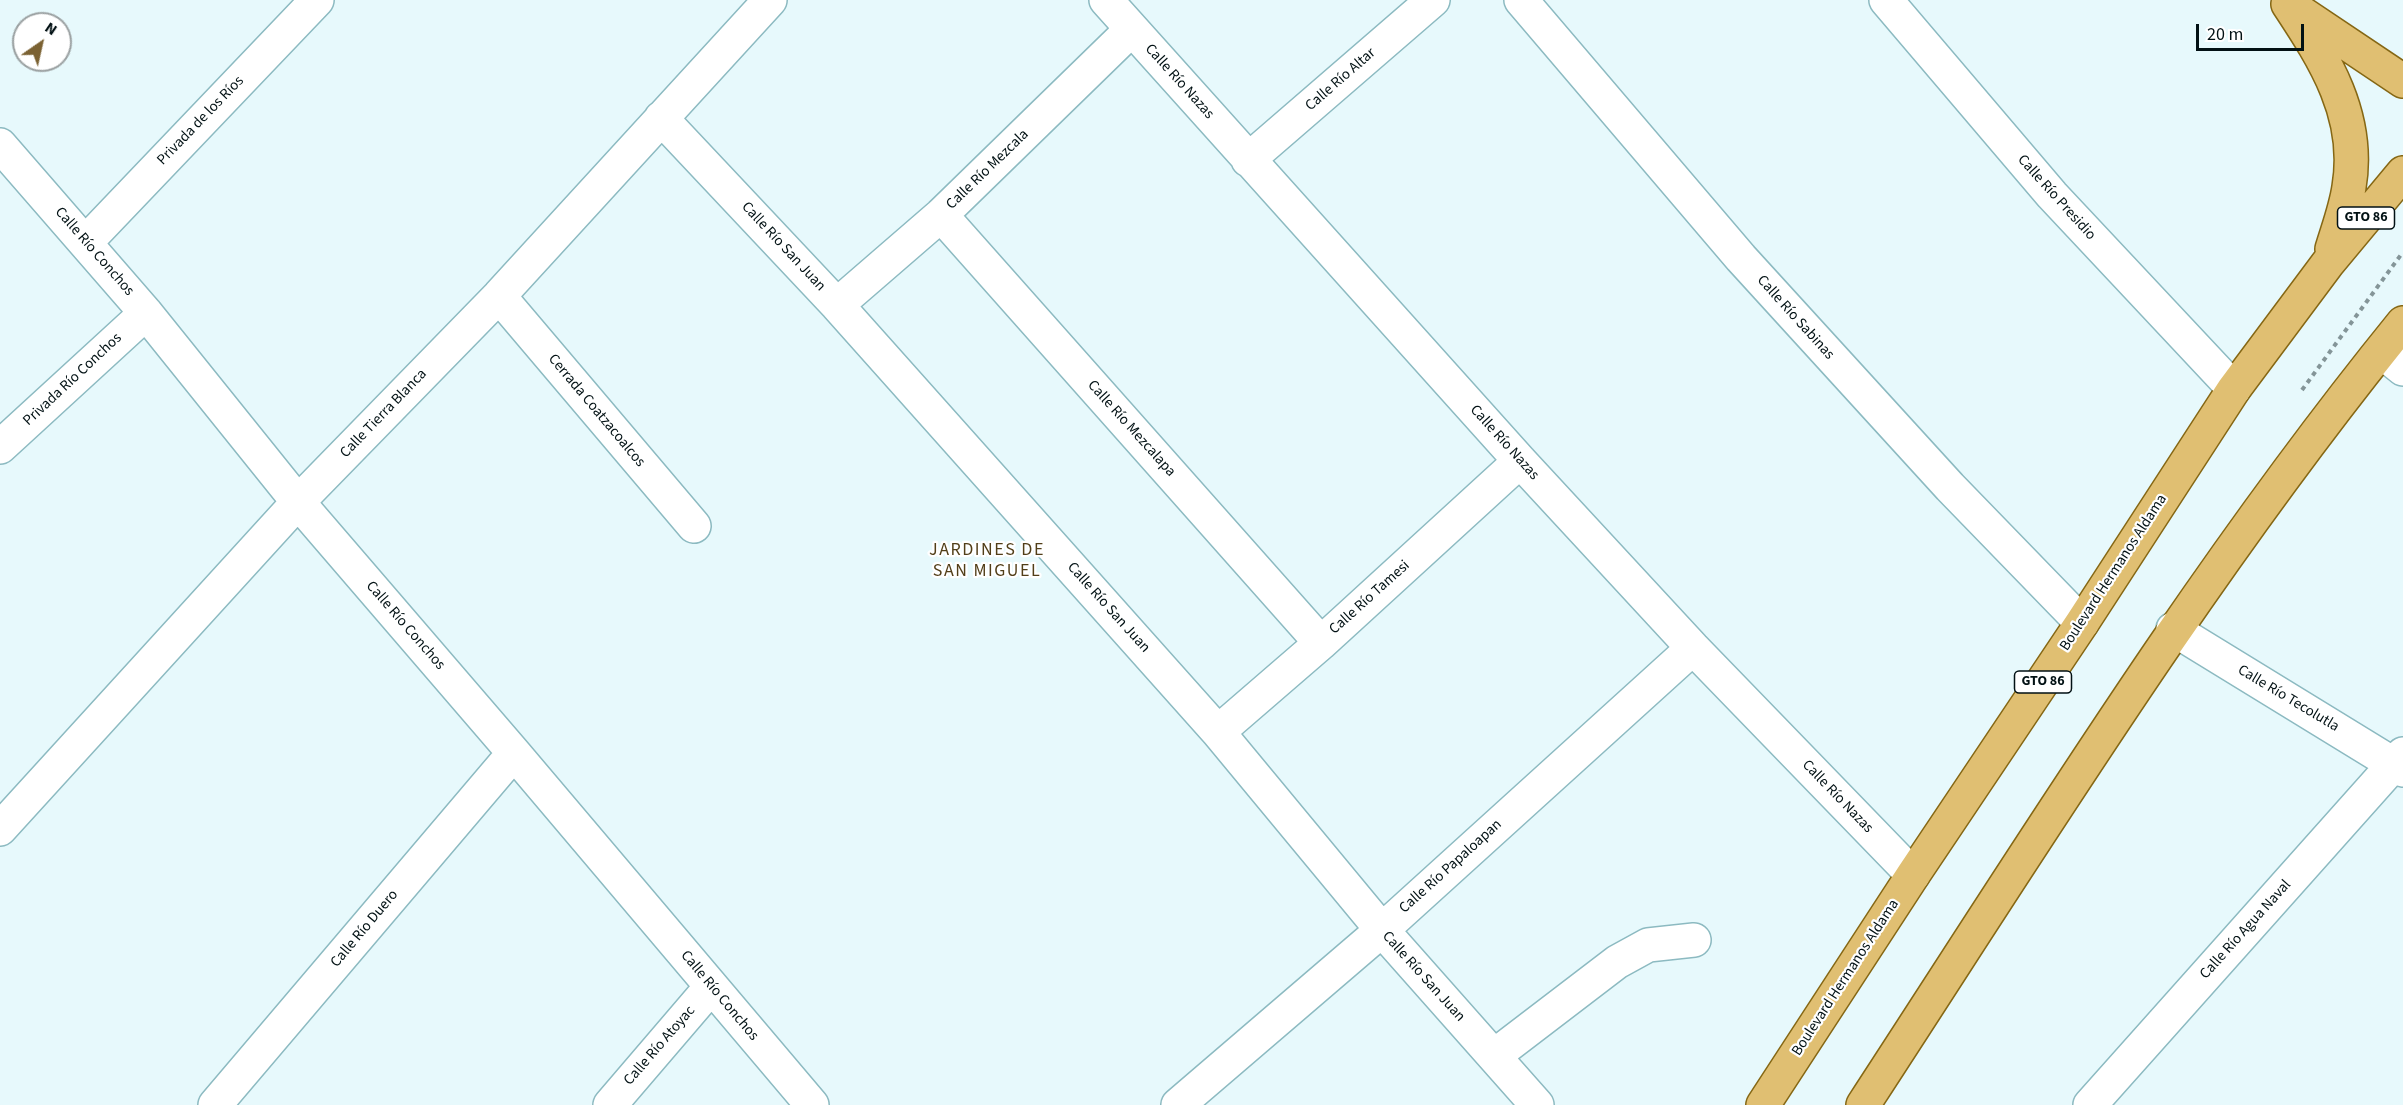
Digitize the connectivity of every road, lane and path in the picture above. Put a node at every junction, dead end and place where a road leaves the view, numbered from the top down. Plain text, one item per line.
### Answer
1 (317, 0) edge
2 (770, 0) edge
3 (1106, 0) edge
4 (1433, 0) edge
5 (1521, 0) edge
6 (1886, 0) edge
7 (2286, 2) edge
8 (1132, 29) junction
9 (2403, 81) edge
10 (661, 118) junction
11 (0, 145) edge
12 (1248, 160) junction
13 (2403, 173) edge
14 (941, 215) junction
15 (86, 242) junction
16 (2328, 262) junction
17 (499, 296) junction
18 (837, 305) junction
19 (146, 313) junction
20 (2403, 323) edge
21 (2400, 362) edge
22 (2234, 389) junction
23 (2344, 395) junction
24 (0, 447) edge
25 (1520, 461) junction
26 (298, 502) junction
27 (694, 526) dead end
28 (2082, 624) junction
29 (2174, 629) junction
30 (1321, 643) junction
31 (1693, 648) junction
32 (1218, 732) junction
33 (514, 753) junction
34 (2400, 763) edge
35 (0, 829) edge
36 (1912, 876) junction
37 (1382, 930) junction
38 (1694, 940) dead end
39 (711, 987) junction
40 (1494, 1056) junction
41 (215, 1105) edge
42 (610, 1105) edge
43 (812, 1105) edge
44 (1178, 1105) edge
45 (1538, 1105) edge
46 (1763, 1105) edge
47 (1863, 1105) edge
48 (2090, 1105) edge

1 - 15 street, Privada de los Ríos
2 - 10 street, Calle Tierra Blanca
3 - 8 street, Calle Río Nazas
4 - 12 street, Calle Río Altar
5 - 28 street, Calle Río Sabinas
6 - 22 street, Calle Río Presidio
7 - 9 main road
7 - 16 main road
8 - 12 street, Calle Río Nazas
8 - 14 street, Calle Río Mezcala
10 - 17 street, Calle Tierra Blanca
10 - 18 street, Calle Río San Juan
11 - 15 street, Calle Río Conchos
12 - 25 street, Calle Río Nazas
13 - 16 main road, Boulevard Hermanos Aldama / GTO 86
14 - 18 street, Calle Río Mezcala
14 - 30 street, Calle Río Mezcalapa
15 - 19 street, Calle Río Conchos
16 - 22 main road, Boulevard Hermanos Aldama / GTO 86
17 - 26 street, Calle Tierra Blanca
17 - 27 street, Cerrada Coatzacoalcos
18 - 32 street, Calle Río San Juan
19 - 24 street, Privada Río Conchos
19 - 26 street, Calle Río Conchos
20 - 23 main road
21 - 23 main road
22 - 28 main road, Boulevard Hermanos Aldama / GTO 86
23 - 29 main road
25 - 30 street, Calle Río Tamesi
25 - 31 street, Calle Río Nazas
26 - 33 street, Calle Río Conchos
26 - 35 street, Calle Tierra Blanca
28 - 36 main road, Boulevard Hermanos Aldama / GTO 86
29 - 34 street, Calle Río Tecolutla
29 - 47 main road
30 - 32 street, Calle Río Tamesi
31 - 36 street, Calle Río Nazas
31 - 37 street, Calle Río Papaloapan
32 - 37 street, Calle Río San Juan
33 - 39 street, Calle Río Conchos
33 - 41 street, Calle Río Duero
34 - 48 street, Calle Río Agua Naval
36 - 46 main road, Boulevard Hermanos Aldama / GTO 86
37 - 40 street, Calle Río San Juan
37 - 44 street, Calle Río Papaloapan
38 - 40 street
39 - 42 street, Calle Río Atoyac
39 - 43 street, Calle Río Conchos
40 - 45 street, Calle Río San Juan

